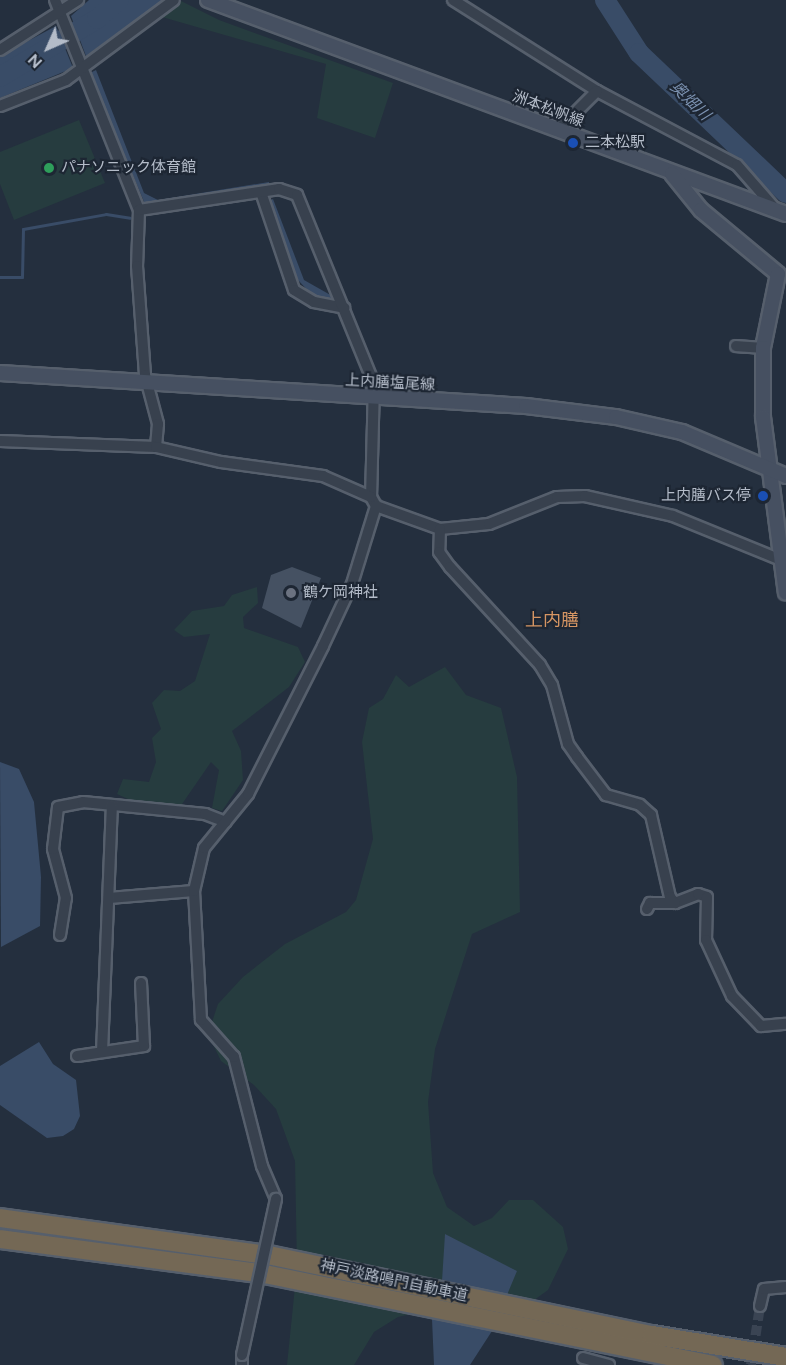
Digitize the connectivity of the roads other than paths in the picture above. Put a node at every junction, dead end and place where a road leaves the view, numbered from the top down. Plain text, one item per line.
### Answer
1 (55, 0) edge
2 (78, 0) edge
3 (174, 0) edge
4 (208, 0) edge
5 (453, 0) edge
6 (62, 16) junction
7 (0, 50) edge
8 (83, 67) junction
9 (597, 91) junction
10 (0, 106) edge
11 (558, 130) junction
12 (672, 174) junction
13 (261, 192) junction
14 (139, 210) junction
15 (782, 213) edge
16 (782, 277) edge
17 (345, 308) junction
18 (736, 346) dead end
19 (763, 348) junction
20 (0, 373) edge
21 (148, 383) junction
22 (374, 399) junction
23 (0, 441) edge
24 (156, 447) junction
25 (769, 470) junction
26 (786, 476) edge
27 (373, 501) junction
28 (440, 529) junction
29 (784, 562) edge
30 (786, 593) edge
31 (112, 805) junction
32 (226, 822) junction
33 (194, 891) junction
34 (109, 898) junction
35 (675, 903) junction
36 (647, 909) dead end
37 (60, 935) dead end
38 (141, 983) dead end
39 (786, 1024) edge
40 (102, 1052) junction
41 (77, 1056) dead end
42 (0, 1218) edge
43 (0, 1239) edge
44 (786, 1287) edge
45 (760, 1306) tunnel mouth
46 (786, 1357) edge
47 (584, 1358) dead end
48 (242, 1360) edge
49 (609, 1365) edge
50 (713, 1365) edge

1 - 6 street
2 - 6 street
3 - 8 street
4 - 11 main road, 洲本松帆線
5 - 9 street
6 - 7 street
6 - 8 street
8 - 10 street
8 - 14 street
9 - 11 street
9 - 15 street
11 - 12 main road, 洲本松帆線
12 - 15 main road, 洲本松帆線
12 - 16 main road
13 - 14 street
13 - 17 street
13 - 17 street
14 - 21 street
16 - 19 main road
17 - 22 street
18 - 19 street
19 - 25 main road
20 - 21 main road, 上内膳塩尾線
21 - 22 main road, 上内膳塩尾線
21 - 24 street
22 - 25 main road, 上内膳塩尾線
22 - 27 street
23 - 24 street
24 - 27 street
25 - 26 main road
25 - 29 main road
27 - 28 street
27 - 32 street
28 - 29 street
28 - 35 street
29 - 30 main road
31 - 32 street
31 - 34 street
31 - 37 street
32 - 33 street
33 - 34 street
33 - 48 street, bridge
34 - 40 street
35 - 36 street
35 - 39 street
38 - 40 street
40 - 41 street
42 - 46 highway, 神戸淡路鳴門自動車道
43 - 50 highway, 神戸淡路鳴門自動車道
44 - 45 street
47 - 49 street

